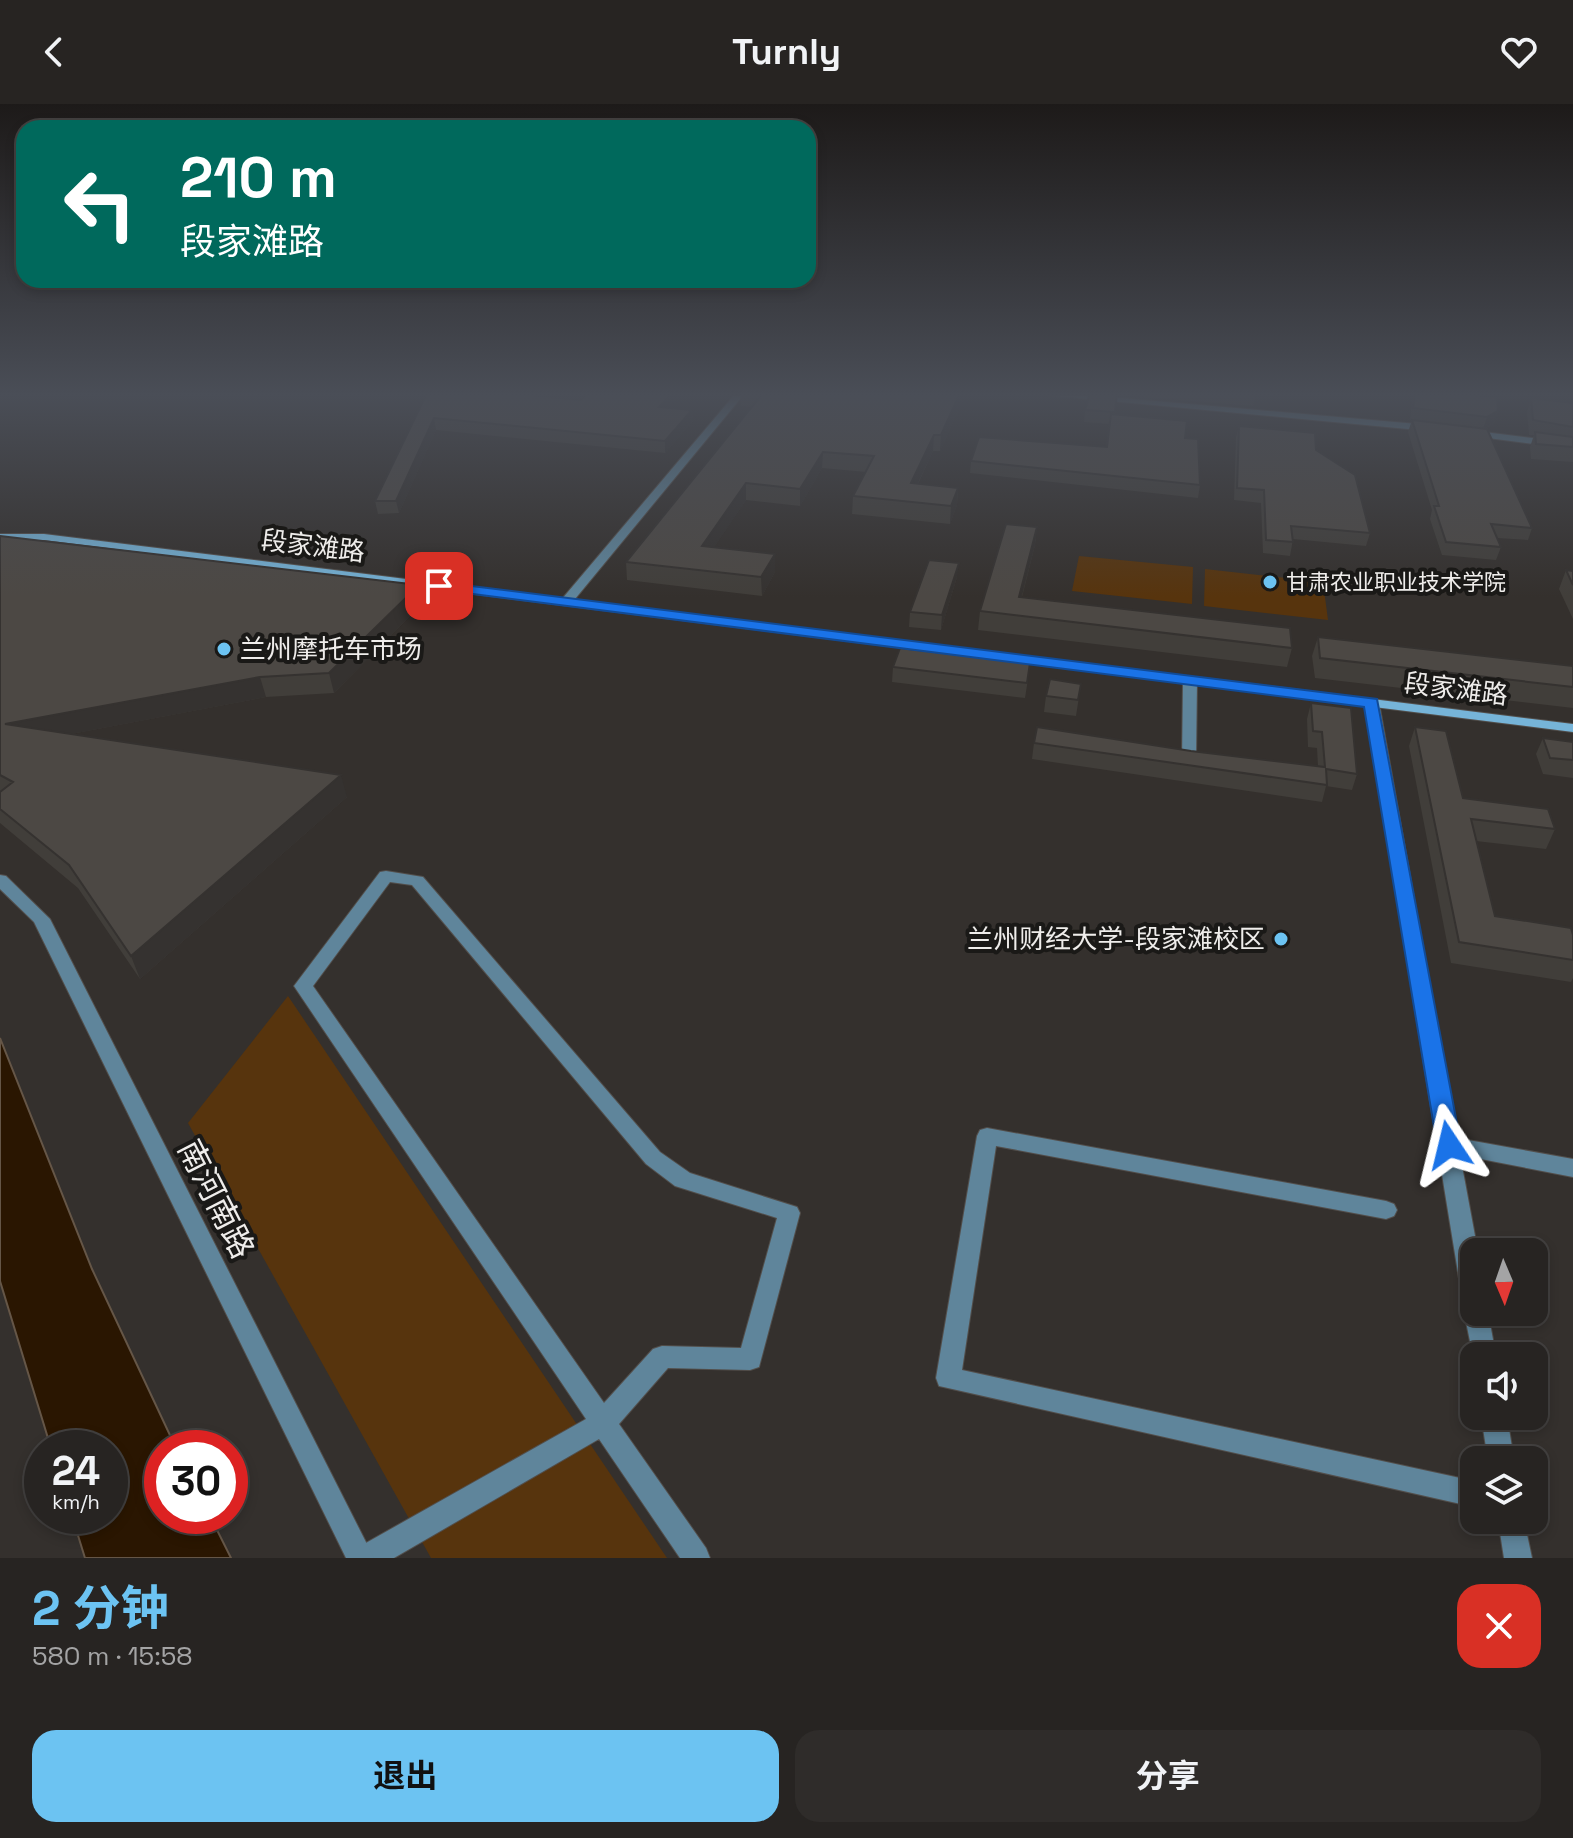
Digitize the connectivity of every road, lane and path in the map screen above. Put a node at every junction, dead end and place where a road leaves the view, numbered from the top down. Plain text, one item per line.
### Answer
1 (684, 461) edge
2 (0, 537) edge
3 (566, 602) junction
4 (1190, 680) junction
5 (1372, 703) junction
6 (1573, 728) edge
7 (1189, 761) edge
8 (0, 880) edge
9 (1449, 1145) junction
10 (1573, 1168) edge
11 (1386, 1210) dead end
12 (1464, 1238) edge
13 (603, 1423) junction
14 (1460, 1491) edge
15 (1514, 1534) edge
16 (360, 1558) edge
17 (367, 1558) edge
18 (696, 1558) edge
19 (1518, 1558) edge

1 - 3 street
2 - 3 main road, 段家滩路
3 - 4 main road, 段家滩路
4 - 5 main road, 段家滩路
4 - 7 street
5 - 6 main road, 段家滩路
5 - 9 street
8 - 16 street, 南河南路
9 - 10 street
9 - 12 street
11 - 14 street
13 - 13 street
13 - 17 street
13 - 18 street
15 - 19 street

